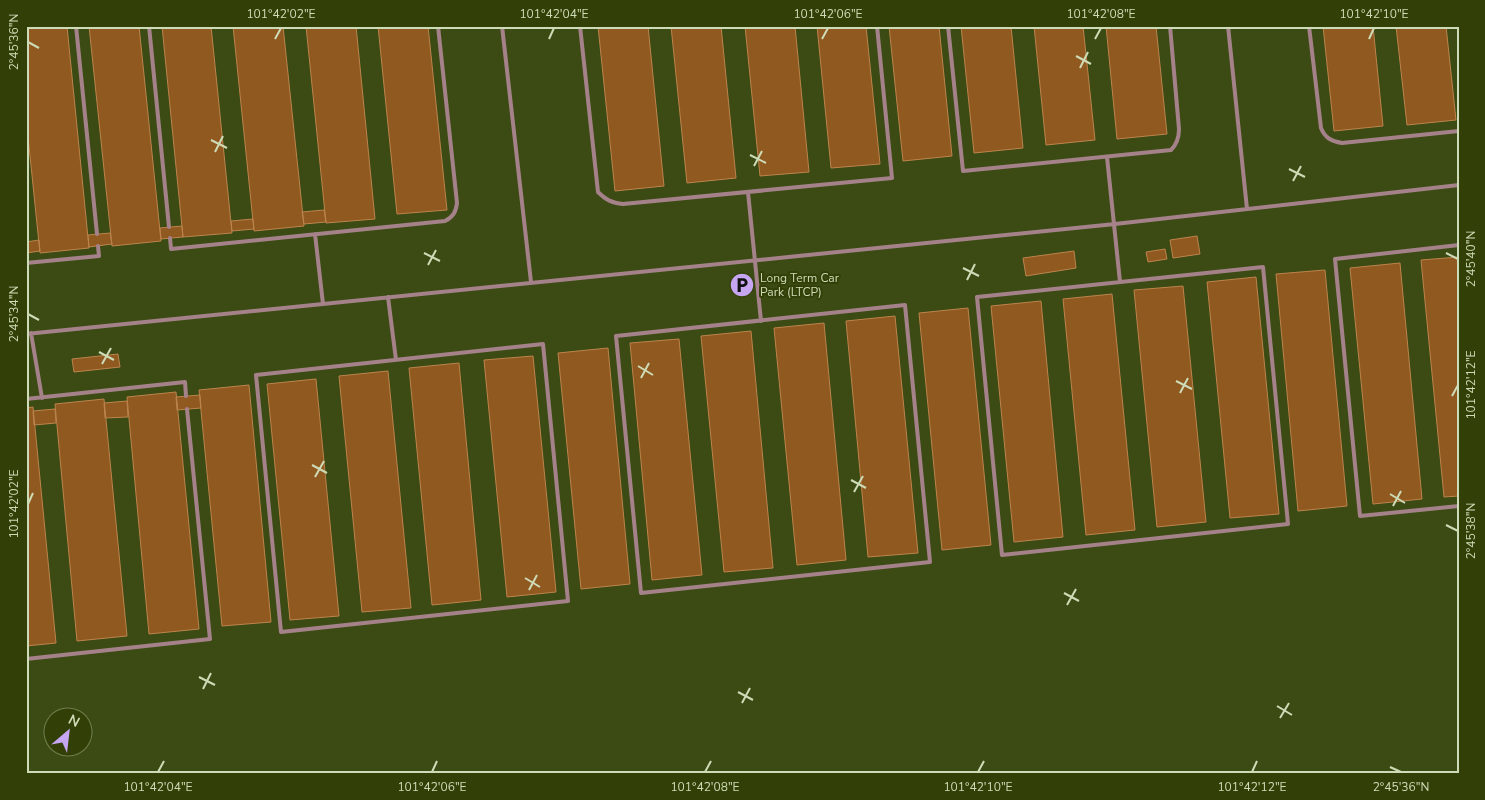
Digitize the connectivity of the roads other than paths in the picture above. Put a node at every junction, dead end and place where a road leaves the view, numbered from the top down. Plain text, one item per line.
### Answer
1 (76, 26) edge
2 (148, 26) edge
3 (438, 26) edge
4 (502, 26) edge
5 (580, 26) edge
6 (877, 26) edge
7 (948, 26) edge
8 (1170, 26) edge
9 (1228, 26) edge
10 (1309, 26) edge
11 (1459, 131) edge
12 (1107, 157) junction
13 (1459, 185) edge
14 (748, 192) junction
15 (1247, 209) junction
16 (1115, 224) junction
17 (169, 227) dead end
18 (97, 234) dead end
19 (315, 234) junction
20 (170, 238) dead end
21 (1459, 245) edge
22 (98, 246) dead end
23 (755, 261) junction
24 (26, 263) edge
25 (531, 282) junction
26 (1120, 282) junction
27 (388, 297) junction
28 (323, 304) junction
29 (760, 321) junction
30 (29, 333) edge
31 (396, 360) junction
32 (186, 396) dead end
33 (42, 398) junction
34 (26, 400) edge
35 (187, 409) dead end
36 (1459, 506) edge
37 (26, 659) edge

1 - 18 lane
2 - 17 lane
3 - 19 lane
4 - 25 lane
5 - 14 lane
6 - 14 lane
7 - 12 lane
8 - 12 lane
9 - 15 lane
10 - 11 lane
12 - 16 lane
13 - 15 lane
14 - 23 lane
15 - 16 lane
16 - 23 lane
16 - 26 lane
19 - 20 lane
19 - 28 lane
21 - 36 lane
22 - 24 lane
23 - 25 lane
23 - 29 lane
25 - 27 lane
26 - 26 lane
27 - 28 lane
27 - 31 lane
28 - 30 lane
29 - 29 lane
30 - 33 lane
31 - 31 lane
32 - 33 lane
33 - 34 lane
35 - 37 lane

